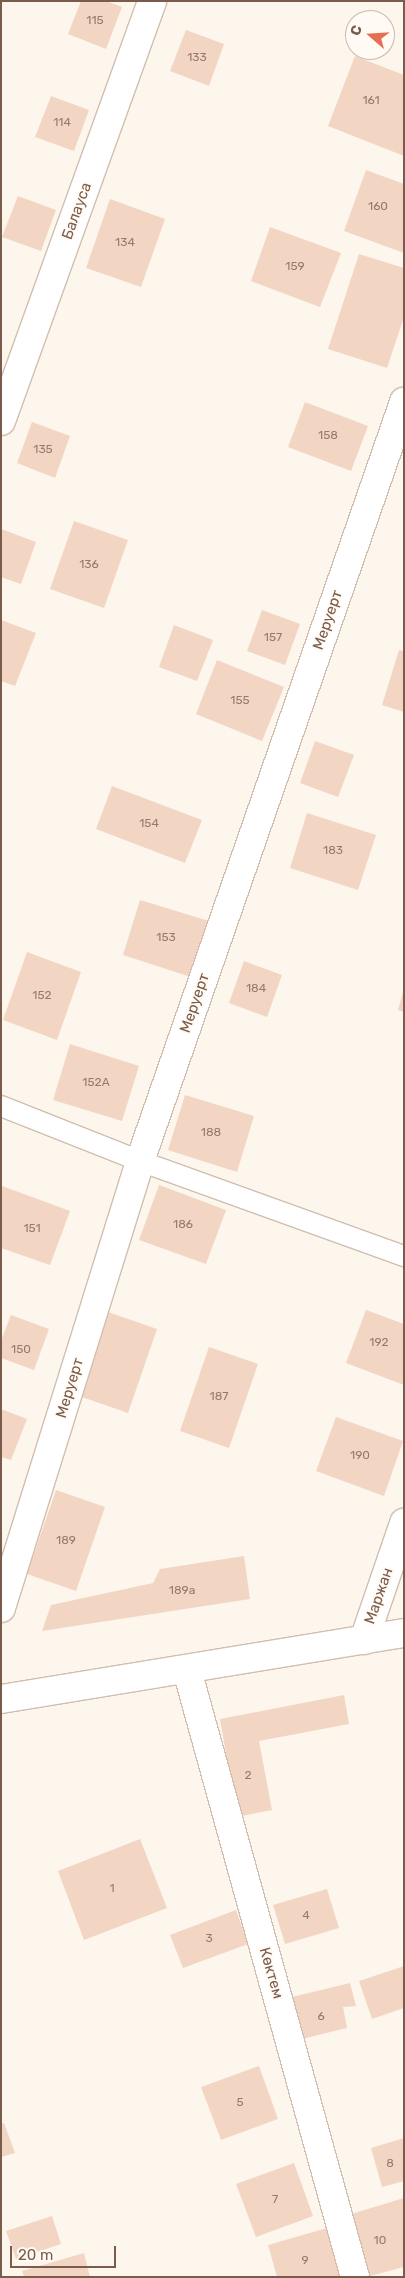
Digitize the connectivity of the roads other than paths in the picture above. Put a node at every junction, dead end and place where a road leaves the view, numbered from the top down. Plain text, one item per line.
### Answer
1 (152, 1) edge
2 (404, 402) edge
3 (1, 421) edge
4 (1, 1106) edge
5 (140, 1161) junction
6 (404, 1256) edge
7 (404, 1523) edge
8 (1, 1608) edge
9 (404, 1633) edge
10 (364, 1640) junction
11 (186, 1670) junction
12 (1, 1699) edge
13 (355, 2277) edge

1 - 3 street, Балауса
2 - 5 street, Меруерт
4 - 5 lane
5 - 6 lane
5 - 8 street, Меруерт
7 - 10 street, Маржан
9 - 10 street
10 - 11 street
11 - 12 street
11 - 13 street, Көктем

